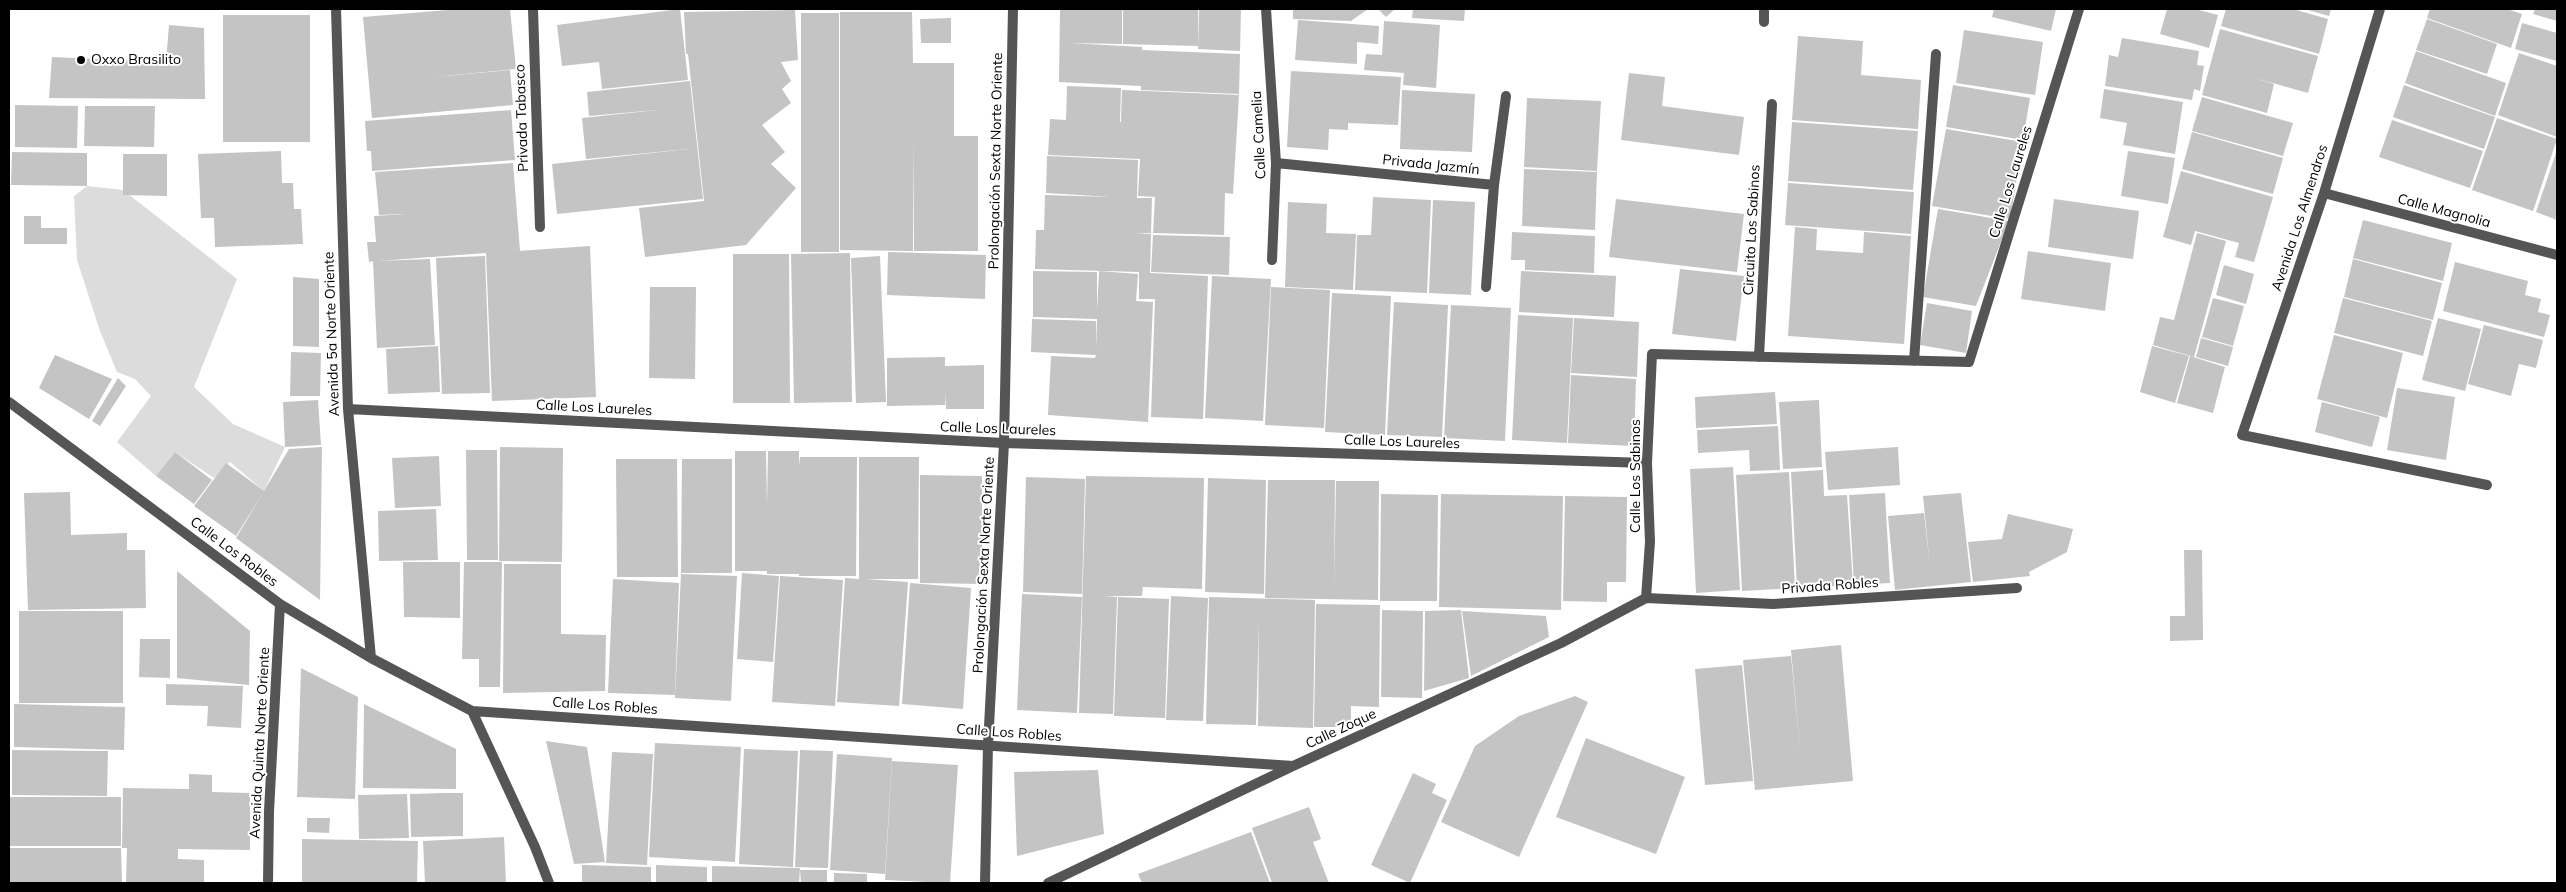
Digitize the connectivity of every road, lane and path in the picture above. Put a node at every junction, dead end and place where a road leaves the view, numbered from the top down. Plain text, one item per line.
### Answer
1 (336, 9) edge
2 (533, 9) edge
3 (1013, 9) edge
4 (1266, 9) edge
5 (1764, 9) edge
6 (2078, 9) edge
7 (2380, 9) edge
8 (1764, 22) dead end
9 (1936, 54) dead end
10 (1506, 96) dead end
11 (1772, 104) dead end
12 (1276, 163) junction
13 (1494, 186) junction
14 (2324, 193) junction
15 (540, 227) dead end
16 (2557, 255) edge
17 (1272, 260) dead end
18 (1486, 287) dead end
19 (1759, 357) junction
20 (1914, 361) junction
21 (9, 402) edge
22 (348, 409) junction
23 (1004, 443) junction
24 (1647, 463) junction
25 (2487, 485) dead end
26 (2017, 588) dead end
27 (1646, 598) junction
28 (280, 604) junction
29 (371, 658) junction
30 (472, 711) junction
31 (988, 745) junction
32 (1293, 766) junction
33 (268, 883) edge
34 (549, 883) edge
35 (985, 883) edge
36 (1048, 883) edge

1 - 22 street, Avenida 5a Norte Oriente
2 - 15 street, Privada Tabasco
3 - 23 street, Prolongación Sexta Norte Oriente
4 - 12 street, Calle Camelia
5 - 8 street
6 - 20 street, Calle Los Laureles
7 - 14 street, Avenida Los Almendros
9 - 20 street
10 - 13 street, Privada Jazmín
11 - 19 street, Circuito Los Sabinos
12 - 13 street, Privada Jazmín
12 - 17 street, Calle Camelia
13 - 18 street
14 - 16 street, Calle Magnolia
14 - 25 street, Avenida Los Almendros
19 - 20 street
19 - 24 street, Calle Los Sabinos
21 - 28 street, Calle Los Robles
22 - 23 street, Calle Los Laureles
22 - 29 street, Avenida 5a Norte Oriente
23 - 24 street, Calle Los Laureles
23 - 31 street, Prolongación Sexta Norte Oriente
24 - 27 street, Calle Los Sabinos
26 - 27 street, Privada Robles
27 - 32 street, Calle Zoque
28 - 29 street, Calle Los Robles
28 - 33 street, Avenida Quinta Norte Oriente
29 - 30 street, Calle Los Robles
30 - 31 street, Calle Los Robles
30 - 34 street
31 - 32 street, Calle Los Robles
31 - 35 street, Prolongación Sexta Norte Oriente
32 - 36 street, Calle Zoque

